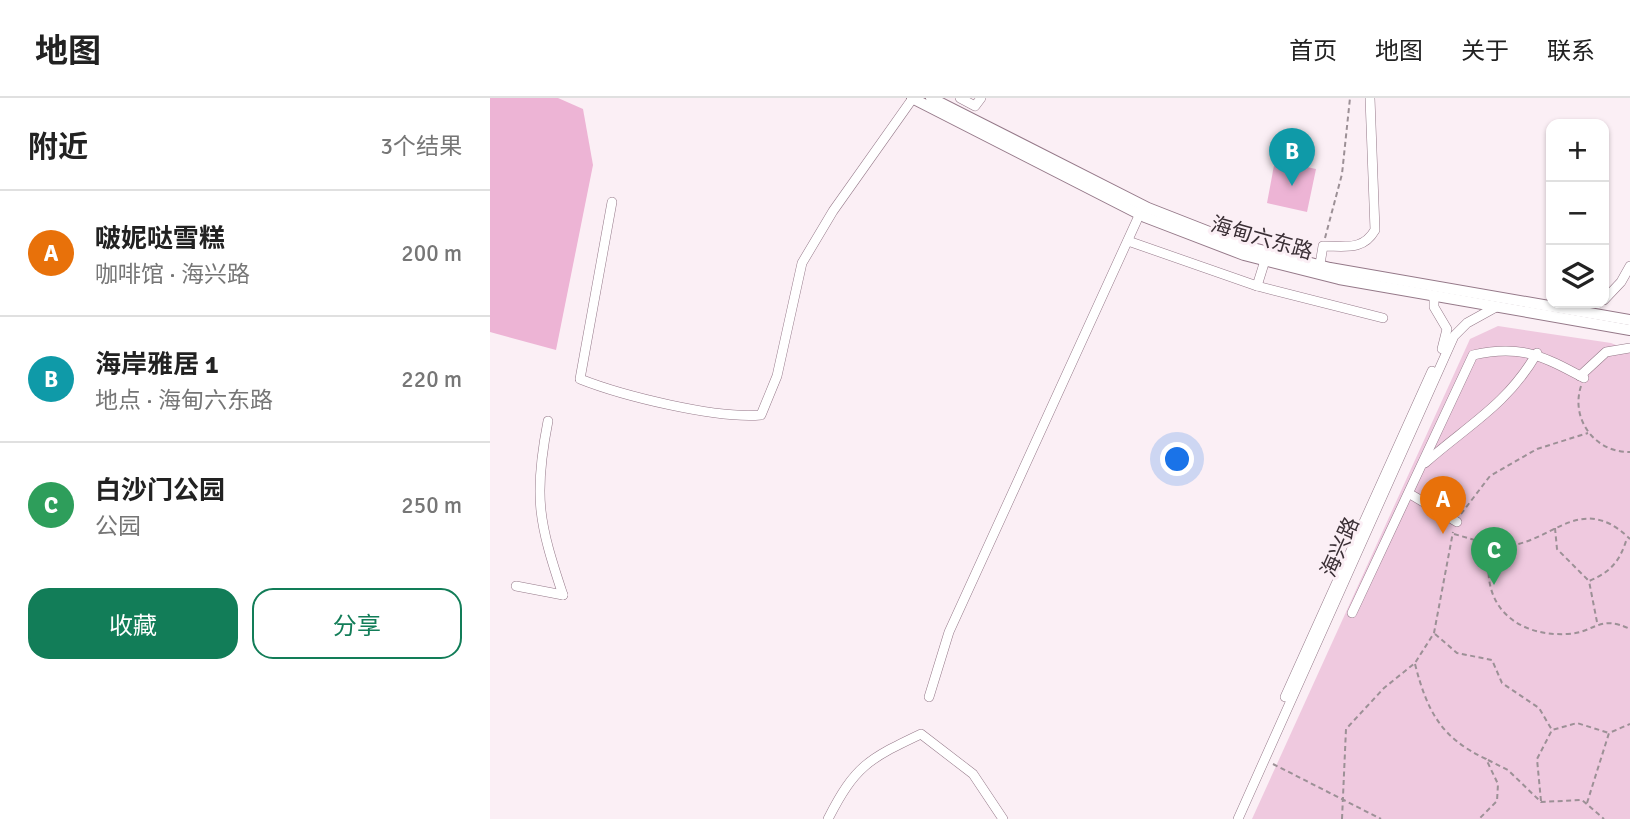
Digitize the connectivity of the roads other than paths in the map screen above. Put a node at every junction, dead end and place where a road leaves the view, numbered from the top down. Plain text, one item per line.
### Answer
1 (912, 98) edge
2 (931, 98) edge
3 (960, 98) edge
4 (981, 98) edge
5 (1370, 98) edge
6 (612, 202) dead end
7 (1142, 210) junction
8 (1128, 240) junction
9 (1266, 257) junction
10 (1630, 266) edge
11 (1319, 270) junction
12 (1257, 286) junction
13 (1609, 295) edge
14 (1434, 296) junction
15 (1496, 307) junction
16 (1383, 318) dead end
17 (1630, 320) edge
18 (1630, 330) edge
19 (1630, 348) edge
20 (1537, 353) junction
21 (548, 421) dead end
22 (1422, 466) junction
23 (1410, 494) junction
24 (1457, 522) road end
25 (516, 586) dead end
26 (1352, 613) dead end
27 (929, 697) dead end
28 (828, 819) edge
29 (1003, 819) edge
30 (1232, 819) edge
31 (1238, 819) edge

1 - 6 street
1 - 7 main road, 海甸六东路
2 - 7 main road, 海甸六东路
3 - 4 street
5 - 11 street
7 - 8 street
7 - 9 main road, 海甸六东路
8 - 12 street
8 - 27 street
9 - 11 main road, 海甸六东路
9 - 12 street
10 - 13 street
11 - 14 main road, 海甸六东路
11 - 17 main road, 海甸六东路
12 - 16 street
14 - 15 main road, 海甸六东路
14 - 30 street, 海兴路
15 - 18 main road, 海甸六东路
15 - 31 street, 海兴路
19 - 20 street
20 - 22 street
20 - 22 street
21 - 25 street
22 - 23 street
23 - 24 street
23 - 26 street
28 - 29 street

